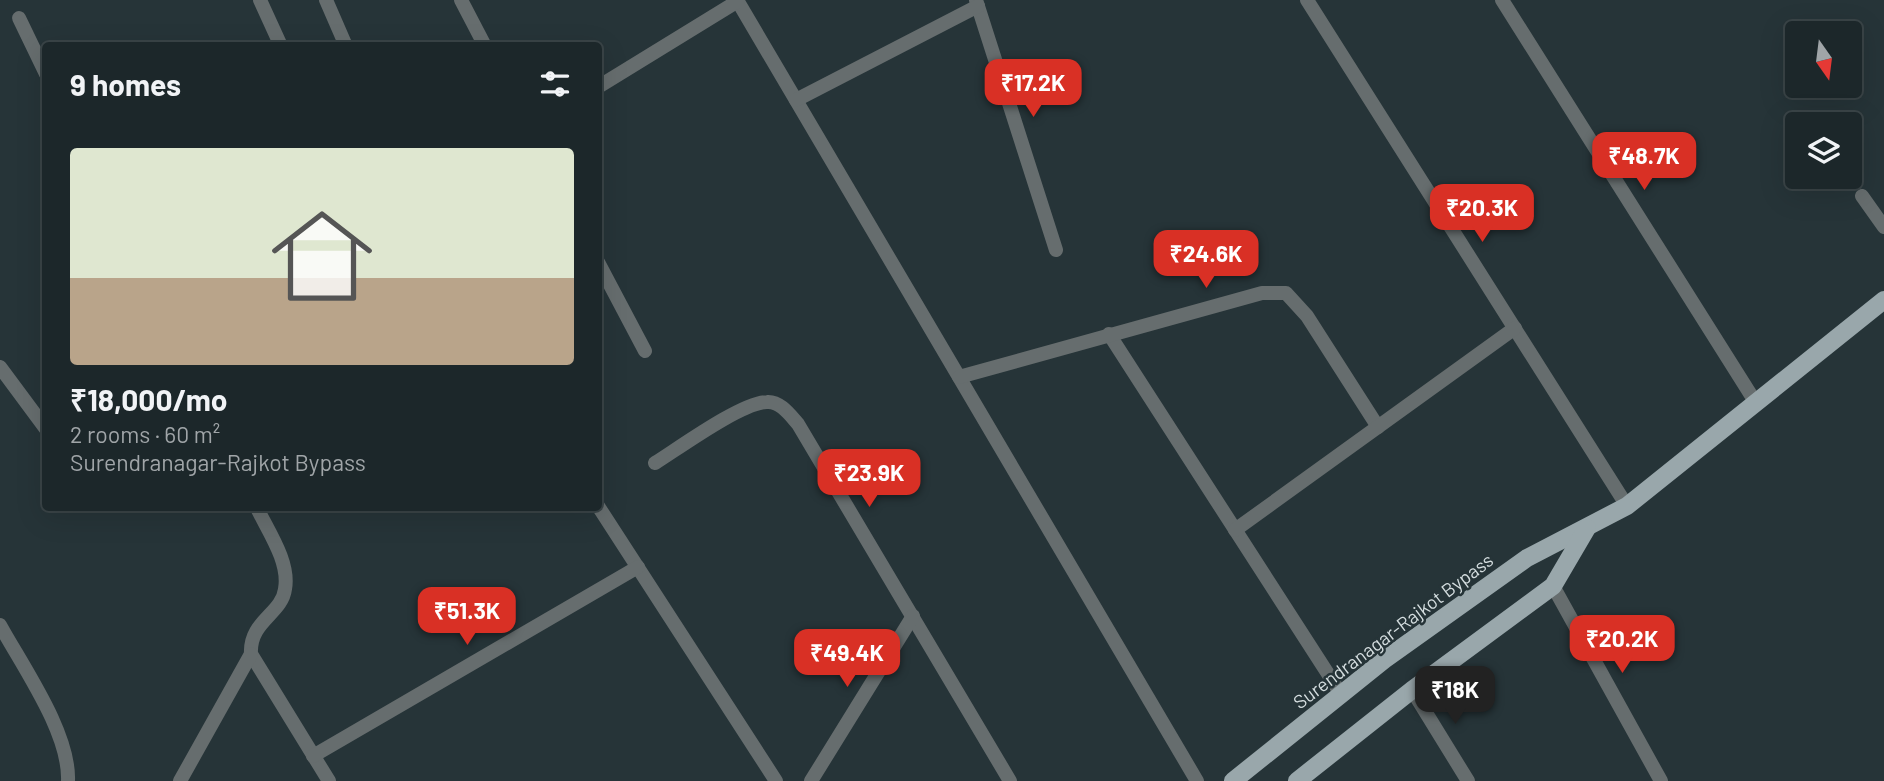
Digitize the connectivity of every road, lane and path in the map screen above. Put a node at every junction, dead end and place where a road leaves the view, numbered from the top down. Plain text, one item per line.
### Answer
1 (260, 0) edge
2 (326, 0) edge
3 (461, 0) edge
4 (1307, 0) edge
5 (1502, 0) edge
6 (738, 1) edge
7 (977, 3) edge
8 (19, 18) dead end
9 (279, 42) edge
10 (344, 42) edge
11 (483, 42) edge
12 (42, 66) edge
13 (602, 85) edge
14 (796, 100) junction
15 (1862, 196) dead end
16 (1884, 227) edge
17 (1056, 250) dead end
18 (602, 270) edge
19 (1884, 300) edge
20 (1515, 328) junction
21 (1110, 334) junction
22 (645, 351) dead end
23 (0, 367) edge
24 (959, 377) junction
25 (1756, 402) junction
26 (42, 424) edge
27 (1378, 427) junction
28 (655, 463) dead end
29 (1627, 506) junction
30 (258, 511) edge
31 (601, 511) edge
32 (1587, 528) junction
33 (1235, 530) junction
34 (638, 567) junction
35 (1553, 586) junction
36 (913, 616) junction
37 (0, 625) edge
38 (251, 654) junction
39 (1412, 690) junction
40 (1341, 694) junction
41 (313, 756) junction
42 (68, 781) edge
43 (180, 781) edge
44 (329, 781) edge
45 (776, 781) edge
46 (811, 781) edge
47 (1010, 781) edge
48 (1197, 781) edge
49 (1233, 781) edge
50 (1297, 781) edge
51 (1468, 781) edge
52 (1661, 781) edge

1 - 9 street
2 - 10 street
3 - 11 street
4 - 20 street
5 - 25 street
6 - 13 street
6 - 14 street
7 - 14 street
7 - 17 street
8 - 12 street
14 - 24 street
15 - 16 street
18 - 22 street
19 - 25 main road, Surendranagar-Rajkot Bypass
20 - 27 street
20 - 29 street
21 - 24 street
21 - 27 street
21 - 33 street
23 - 26 street
24 - 48 street
25 - 29 main road, Surendranagar-Rajkot Bypass
27 - 33 street
28 - 36 street
29 - 32 main road, Surendranagar-Rajkot Bypass
30 - 38 street
31 - 34 street
32 - 35 main road
32 - 40 main road, Surendranagar-Rajkot Bypass
33 - 40 street
34 - 41 street
34 - 45 street
35 - 39 main road
35 - 52 street
36 - 46 street
36 - 47 street
37 - 42 street
38 - 41 street
38 - 43 street
39 - 50 main road
39 - 51 street
40 - 49 main road, Surendranagar-Rajkot Bypass
41 - 44 street

